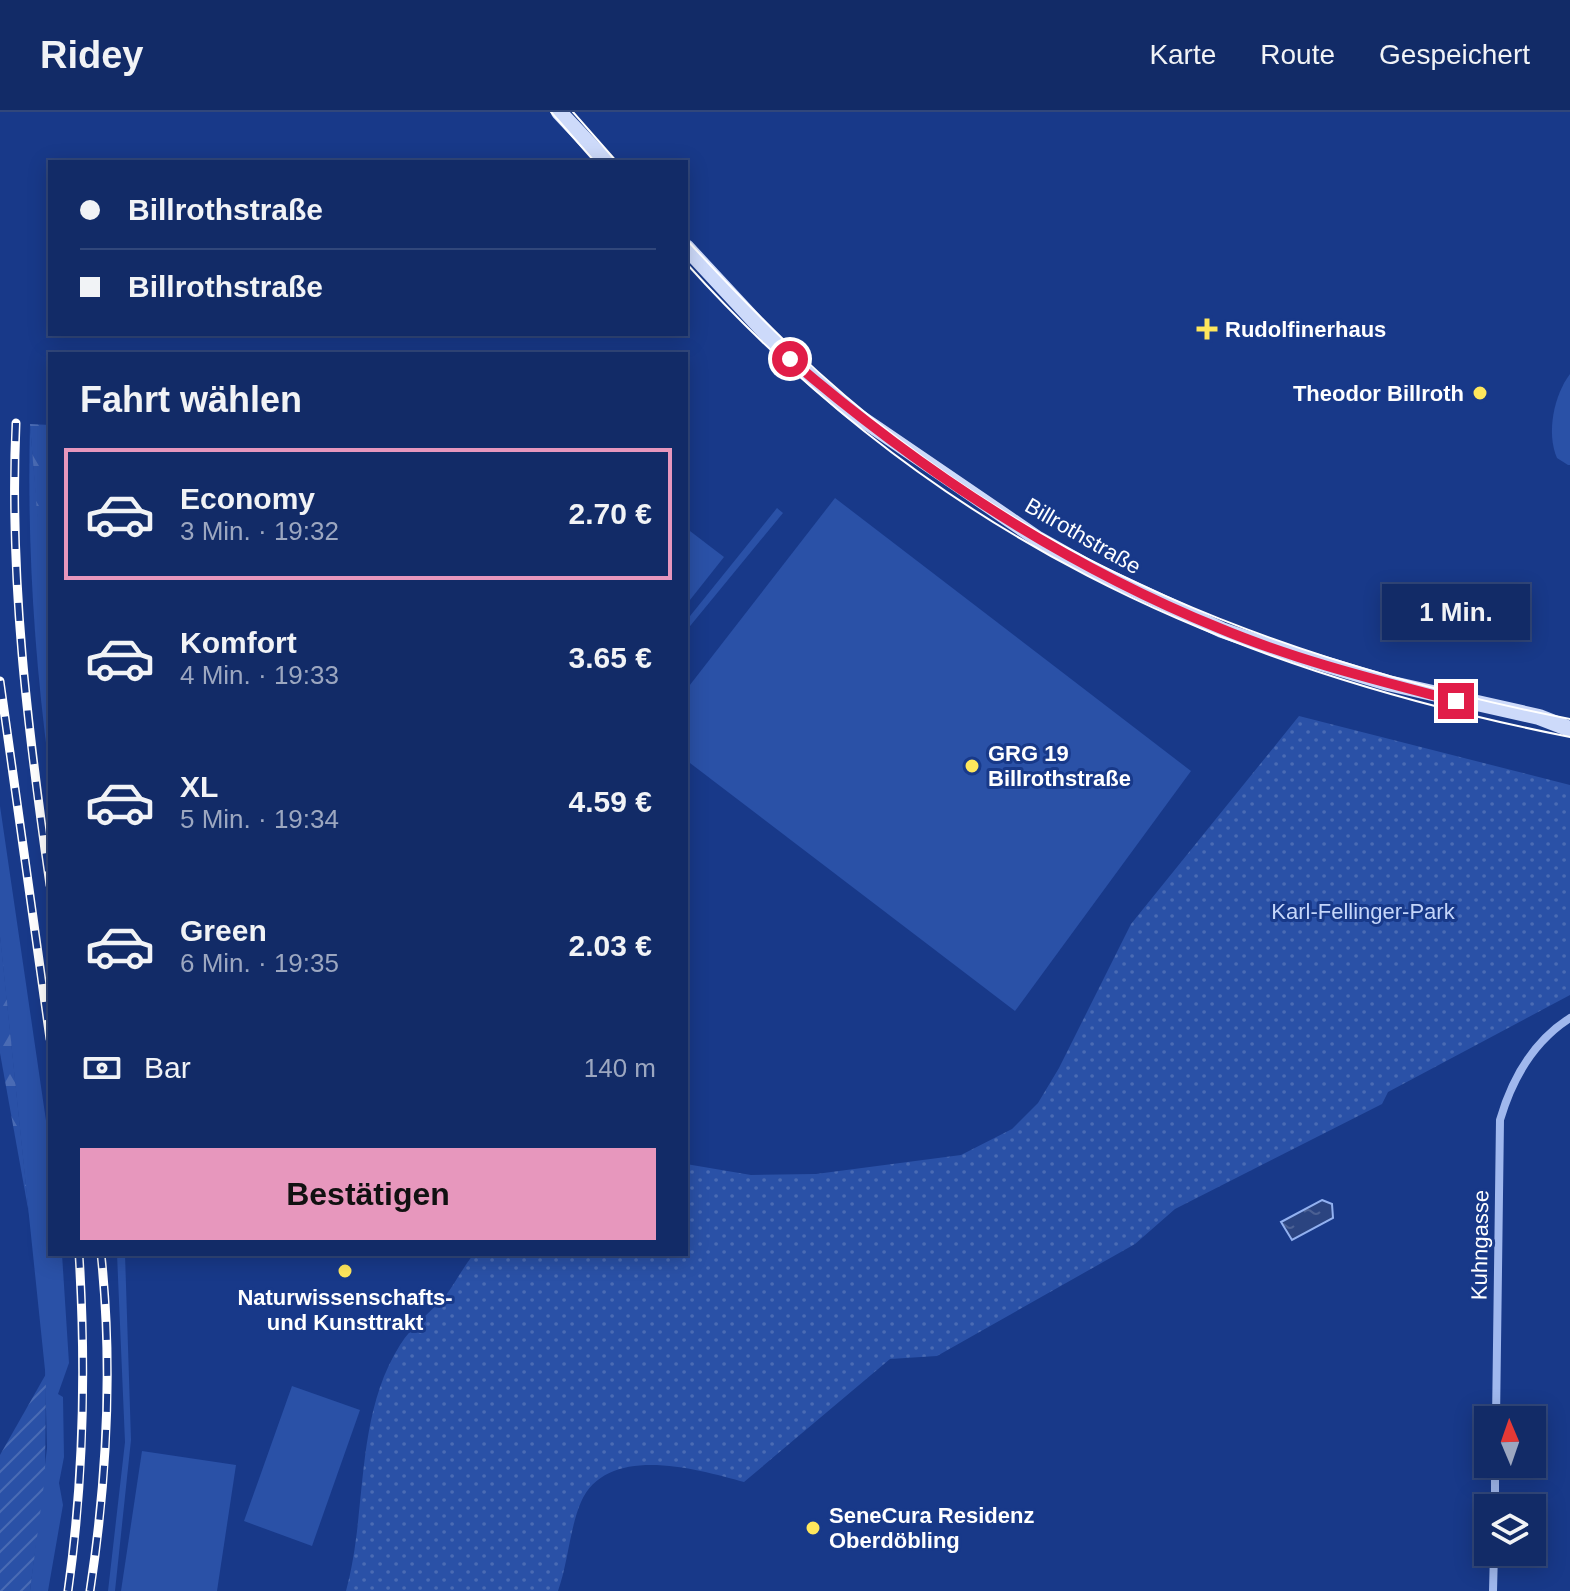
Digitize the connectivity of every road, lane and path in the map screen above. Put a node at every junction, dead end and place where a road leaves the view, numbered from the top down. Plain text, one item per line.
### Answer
1 (559, 112) edge
2 (604, 160) edge
3 (688, 249) edge
4 (1570, 714) edge
5 (1539, 717) junction
6 (1570, 729) edge
7 (1570, 1018) edge
8 (1496, 1406) edge
9 (1494, 1566) edge
10 (1493, 1591) edge

1 - 2 main road
3 - 5 main road, Billrothstraße
4 - 5 main road, Billrothstraße
5 - 6 main road, Billrothstraße
7 - 8 street, Kuhngasse
9 - 10 street

